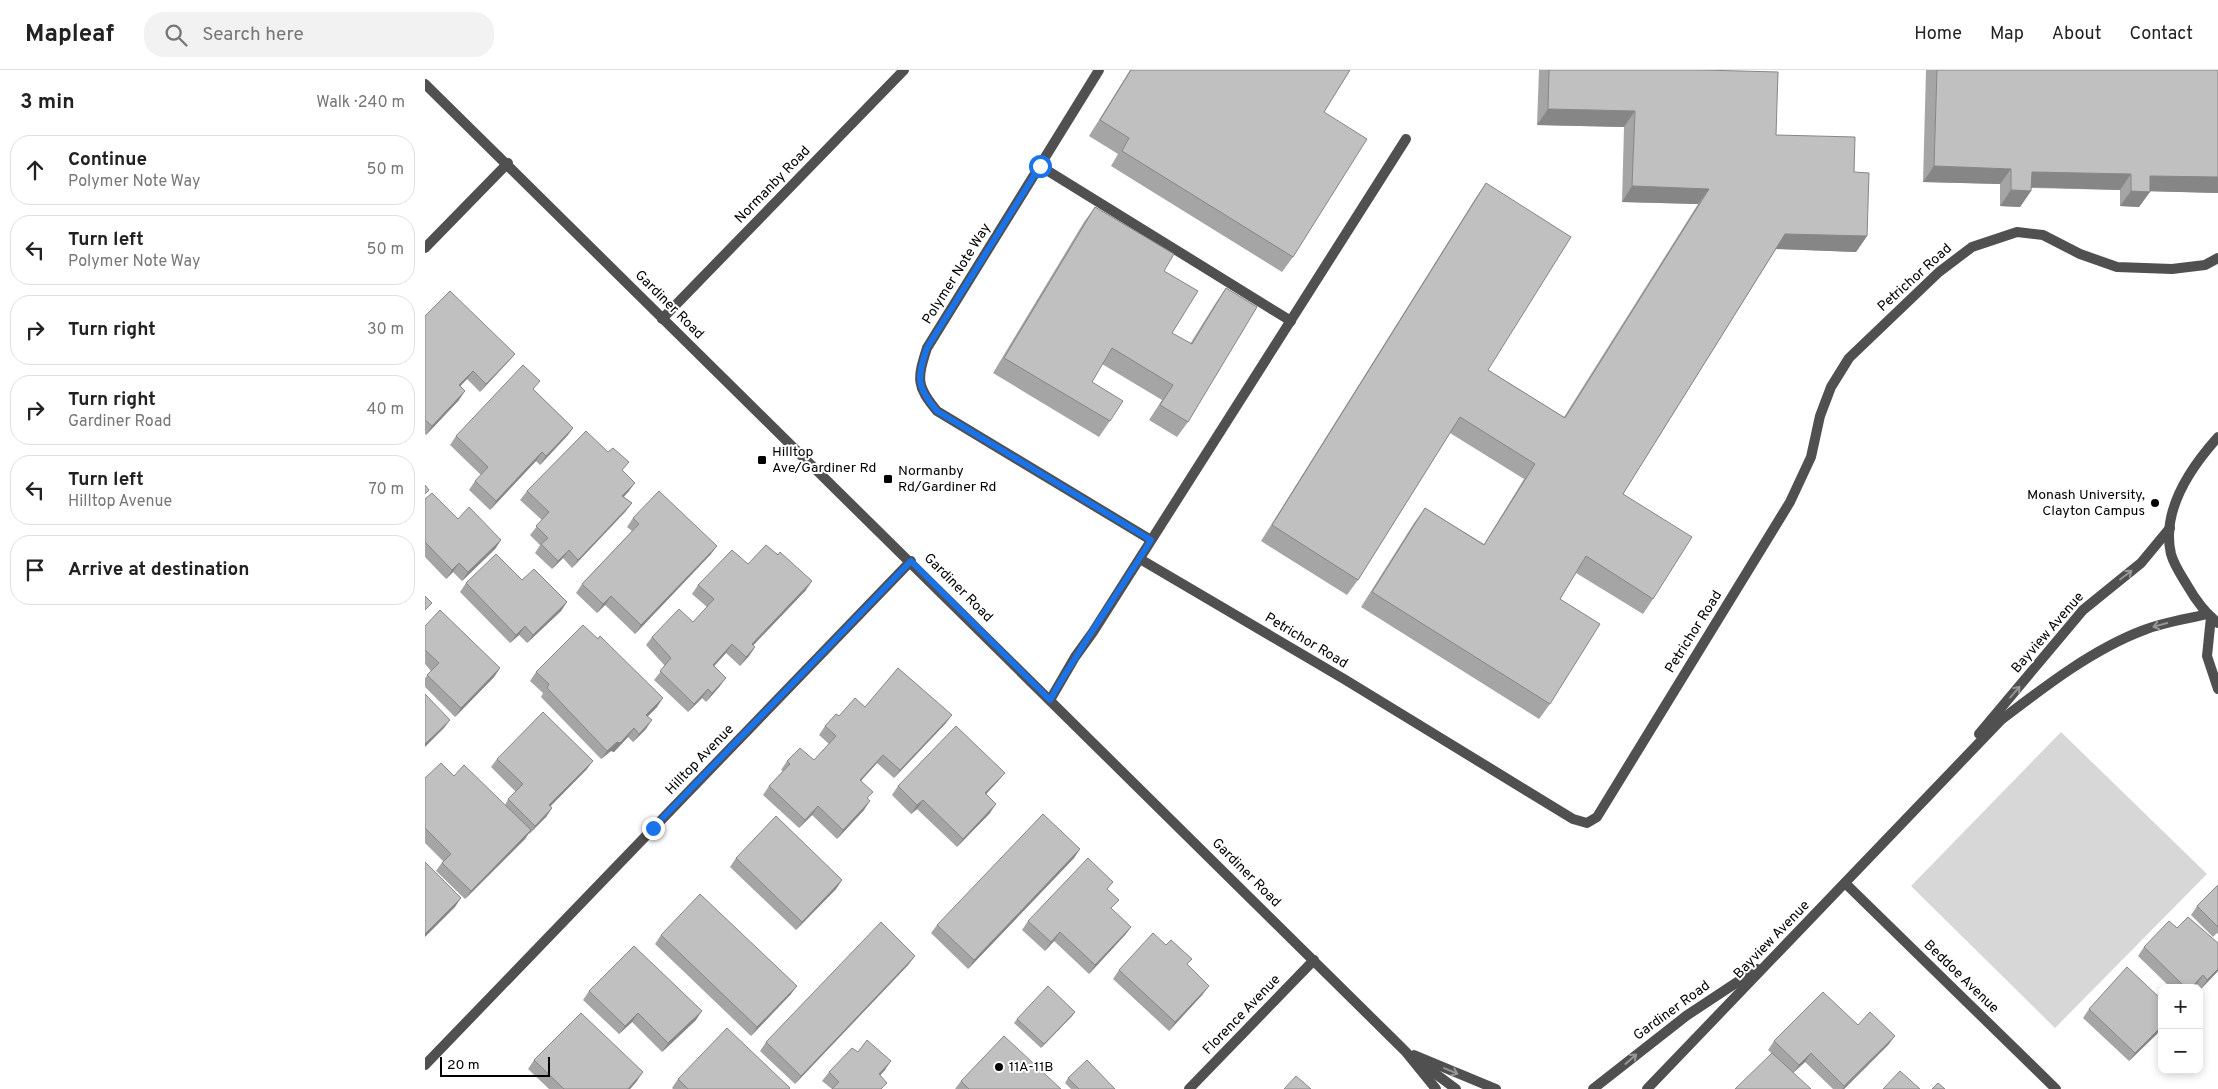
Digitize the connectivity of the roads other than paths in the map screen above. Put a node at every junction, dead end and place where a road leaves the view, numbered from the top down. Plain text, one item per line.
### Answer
1 (904, 70) edge
2 (1099, 70) edge
3 (425, 84) edge
4 (1406, 139) dead end
5 (508, 163) junction
6 (1040, 166) junction
7 (425, 248) edge
8 (2218, 258) edge
9 (662, 319) junction
10 (1291, 320) junction
11 (2218, 437) edge
12 (2169, 528) junction
13 (1151, 540) junction
14 (1140, 559) junction
15 (911, 561) junction
16 (2212, 618) edge
17 (2218, 689) edge
18 (1050, 700) junction
19 (1915, 809) junction
20 (1846, 884) junction
21 (1314, 960) junction
22 (1772, 960) junction
23 (1406, 1052) junction
24 (425, 1065) edge
25 (1189, 1089) edge
26 (1435, 1089) edge
27 (1456, 1089) edge
28 (1496, 1089) edge
29 (1593, 1089) edge
30 (1647, 1089) edge
31 (2056, 1089) edge

1 - 9 street, Normanby Road
2 - 6 street, Polymer Note Way
3 - 5 street, Gardiner Road
4 - 10 street
5 - 7 street
5 - 9 street, Gardiner Road
6 - 10 street
6 - 13 street, Polymer Note Way
8 - 14 street, Petrichor Road
9 - 15 street, Gardiner Road
10 - 13 street
11 - 12 street
12 - 16 street
19 -> 12 street, Bayview Avenue
13 - 14 street
14 - 18 street
15 - 18 street, Gardiner Road
15 - 24 street, Hilltop Avenue
16 - 17 street
16 -> 19 street, Bayview Avenue
18 - 21 street, Gardiner Road
19 - 20 street, Bayview Avenue
20 - 22 street, Bayview Avenue
20 - 31 street, Beddoe Avenue
21 - 23 street, Gardiner Road
21 - 25 street, Florence Avenue
29 -> 22 street, Gardiner Road
22 - 30 street, Bayview Avenue
23 - 26 street, Gardiner Road
23 - 27 street, Gardiner Road
23 -> 28 street, Gardiner Road

